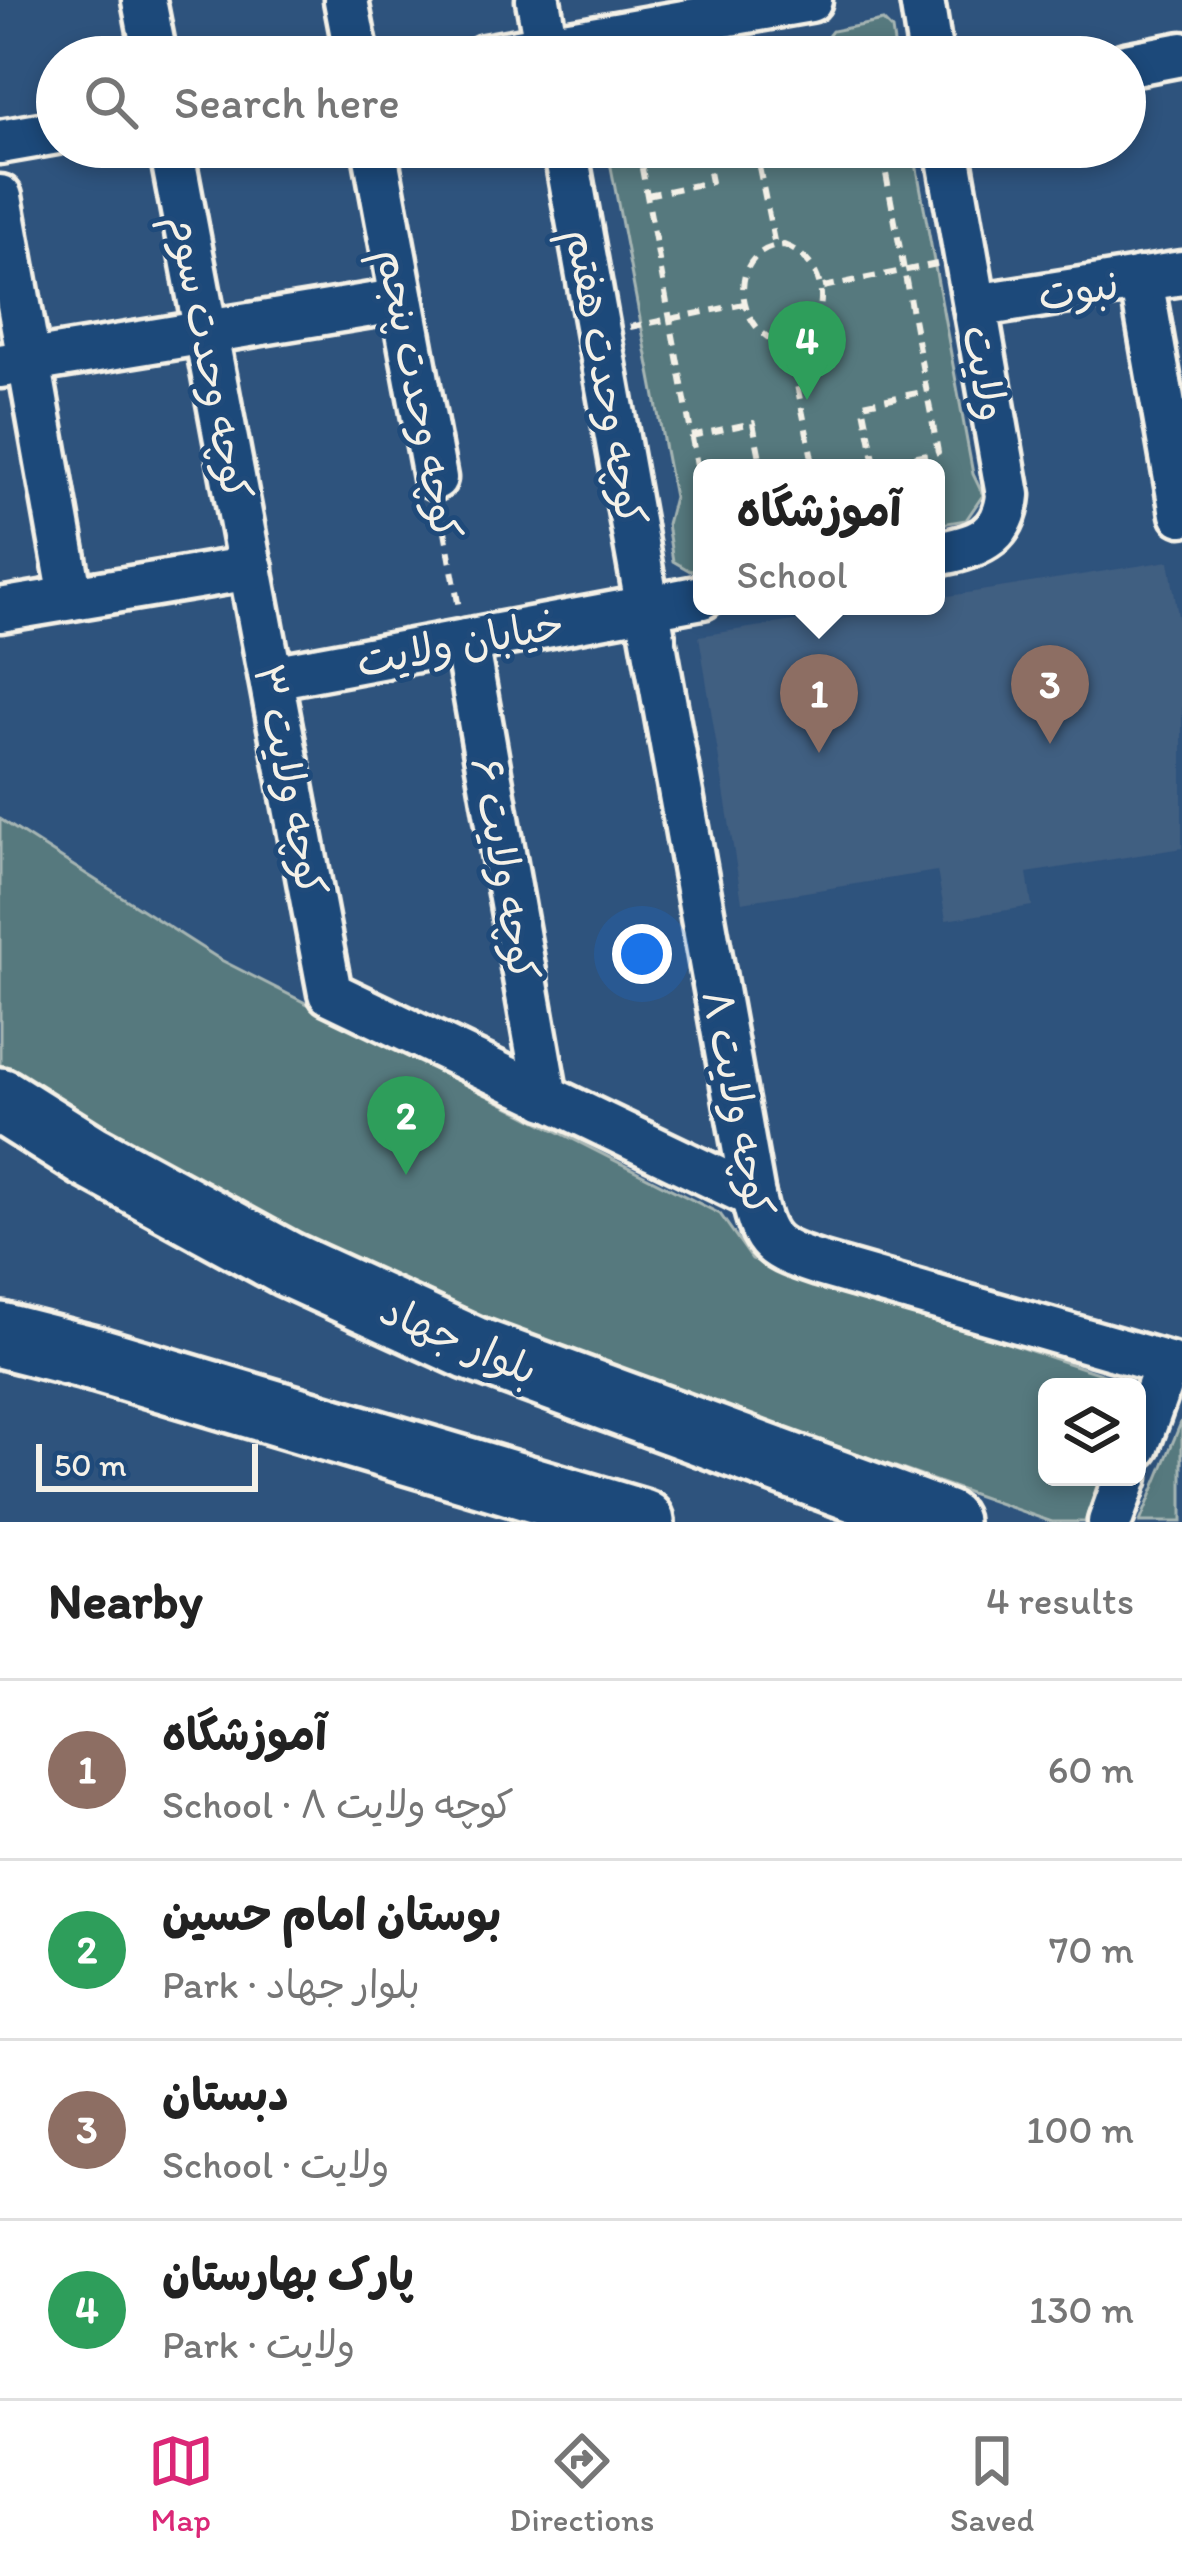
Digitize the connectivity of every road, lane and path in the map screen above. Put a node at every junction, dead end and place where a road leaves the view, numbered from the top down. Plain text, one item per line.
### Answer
1 (144, 0) edge
2 (346, 0) edge
3 (538, 0) edge
4 (810, 0) edge
5 (922, 0) edge
6 (722, 8) edge
7 (150, 36) edge
8 (353, 36) edge
9 (544, 36) edge
10 (611, 36) edge
11 (928, 36) edge
12 (1182, 54) edge
13 (1146, 61) edge
14 (36, 136) edge
15 (0, 142) edge
16 (175, 168) edge
17 (378, 168) edge
18 (569, 168) edge
19 (642, 168) edge
20 (708, 168) edge
21 (759, 168) edge
22 (886, 168) edge
23 (951, 168) edge
24 (647, 195) junction
25 (0, 197) edge
26 (775, 246) junction
27 (967, 258) junction
28 (905, 271) junction
29 (1162, 276) edge
30 (823, 287) junction
31 (402, 300) junction
32 (744, 304) junction
33 (975, 306) junction
34 (670, 319) junction
35 (206, 332) junction
36 (598, 333) junction
37 (789, 346) junction
38 (14, 364) edge
39 (927, 391) junction
40 (692, 436) junction
41 (696, 459) edge
42 (760, 459) edge
43 (812, 459) edge
44 (874, 459) edge
45 (901, 459) edge
46 (435, 478) joint
47 (1182, 513) edge
48 (945, 552) edge
49 (251, 568) junction
50 (70, 598) junction
51 (693, 599) edge
52 (649, 607) junction
53 (0, 610) edge
54 (466, 641) junction
55 (272, 677) junction
56 (546, 1098) junction
57 (0, 1100) edge
58 (753, 1196) junction
59 (0, 1335) edge
60 (1174, 1366) edge
61 (1146, 1427) edge
62 (1123, 1486) edge
63 (643, 1522) edge
64 (944, 1522) edge
65 (1111, 1522) edge

1 - 7 street
2 - 8 street
3 - 9 street
4 - 6 street
5 - 11 street
6 - 10 street
12 - 13 street
14 - 15 street
16 - 35 street, کوچه وحدت سوم
17 - 31 street, کوچه وحدت پنجم
18 - 36 street, کوچه وحدت هفتم
19 - 24 path
20 - 24 path
21 - 26 path
22 - 28 path
23 - 27 street, ولایت
24 - 34 path
25 - 38 street
26 - 30 path
26 - 32 path
27 - 28 path
27 - 33 street, ولایت
28 - 30 path
28 - 39 path
29 - 33 street, نبوت
29 - 47 street
30 - 37 path
31 - 35 street
31 - 46 street, کوچه وحدت پنجم
32 - 34 path
32 - 37 path
33 - 48 street, ولایت
34 - 36 path
34 - 40 path
35 - 38 street
35 - 49 street, کوچه وحدت سوم
36 - 52 street, کوچه وحدت هفتم
37 - 43 path
38 - 50 street
39 - 44 path
39 - 45 path
40 - 41 path
40 - 42 path
46 - 54 path, کوچه وحدت پنجم
49 - 50 street
49 - 55 street, کوچه ولایت ۳
50 - 53 street
51 - 52 street
52 - 54 street, خیابان ولایت
52 - 58 street, کوچه ولایت ۸
54 - 55 street, خیابان ولایت
54 - 56 street, کوچه ولایت ۶
55 - 56 street, کوچه ولایت ۳
56 - 58 street
57 - 64 highway, بلوار جهاد
58 - 60 street, کوچه ولایت ۸
59 - 63 highway
60 - 61 street
62 - 65 street

